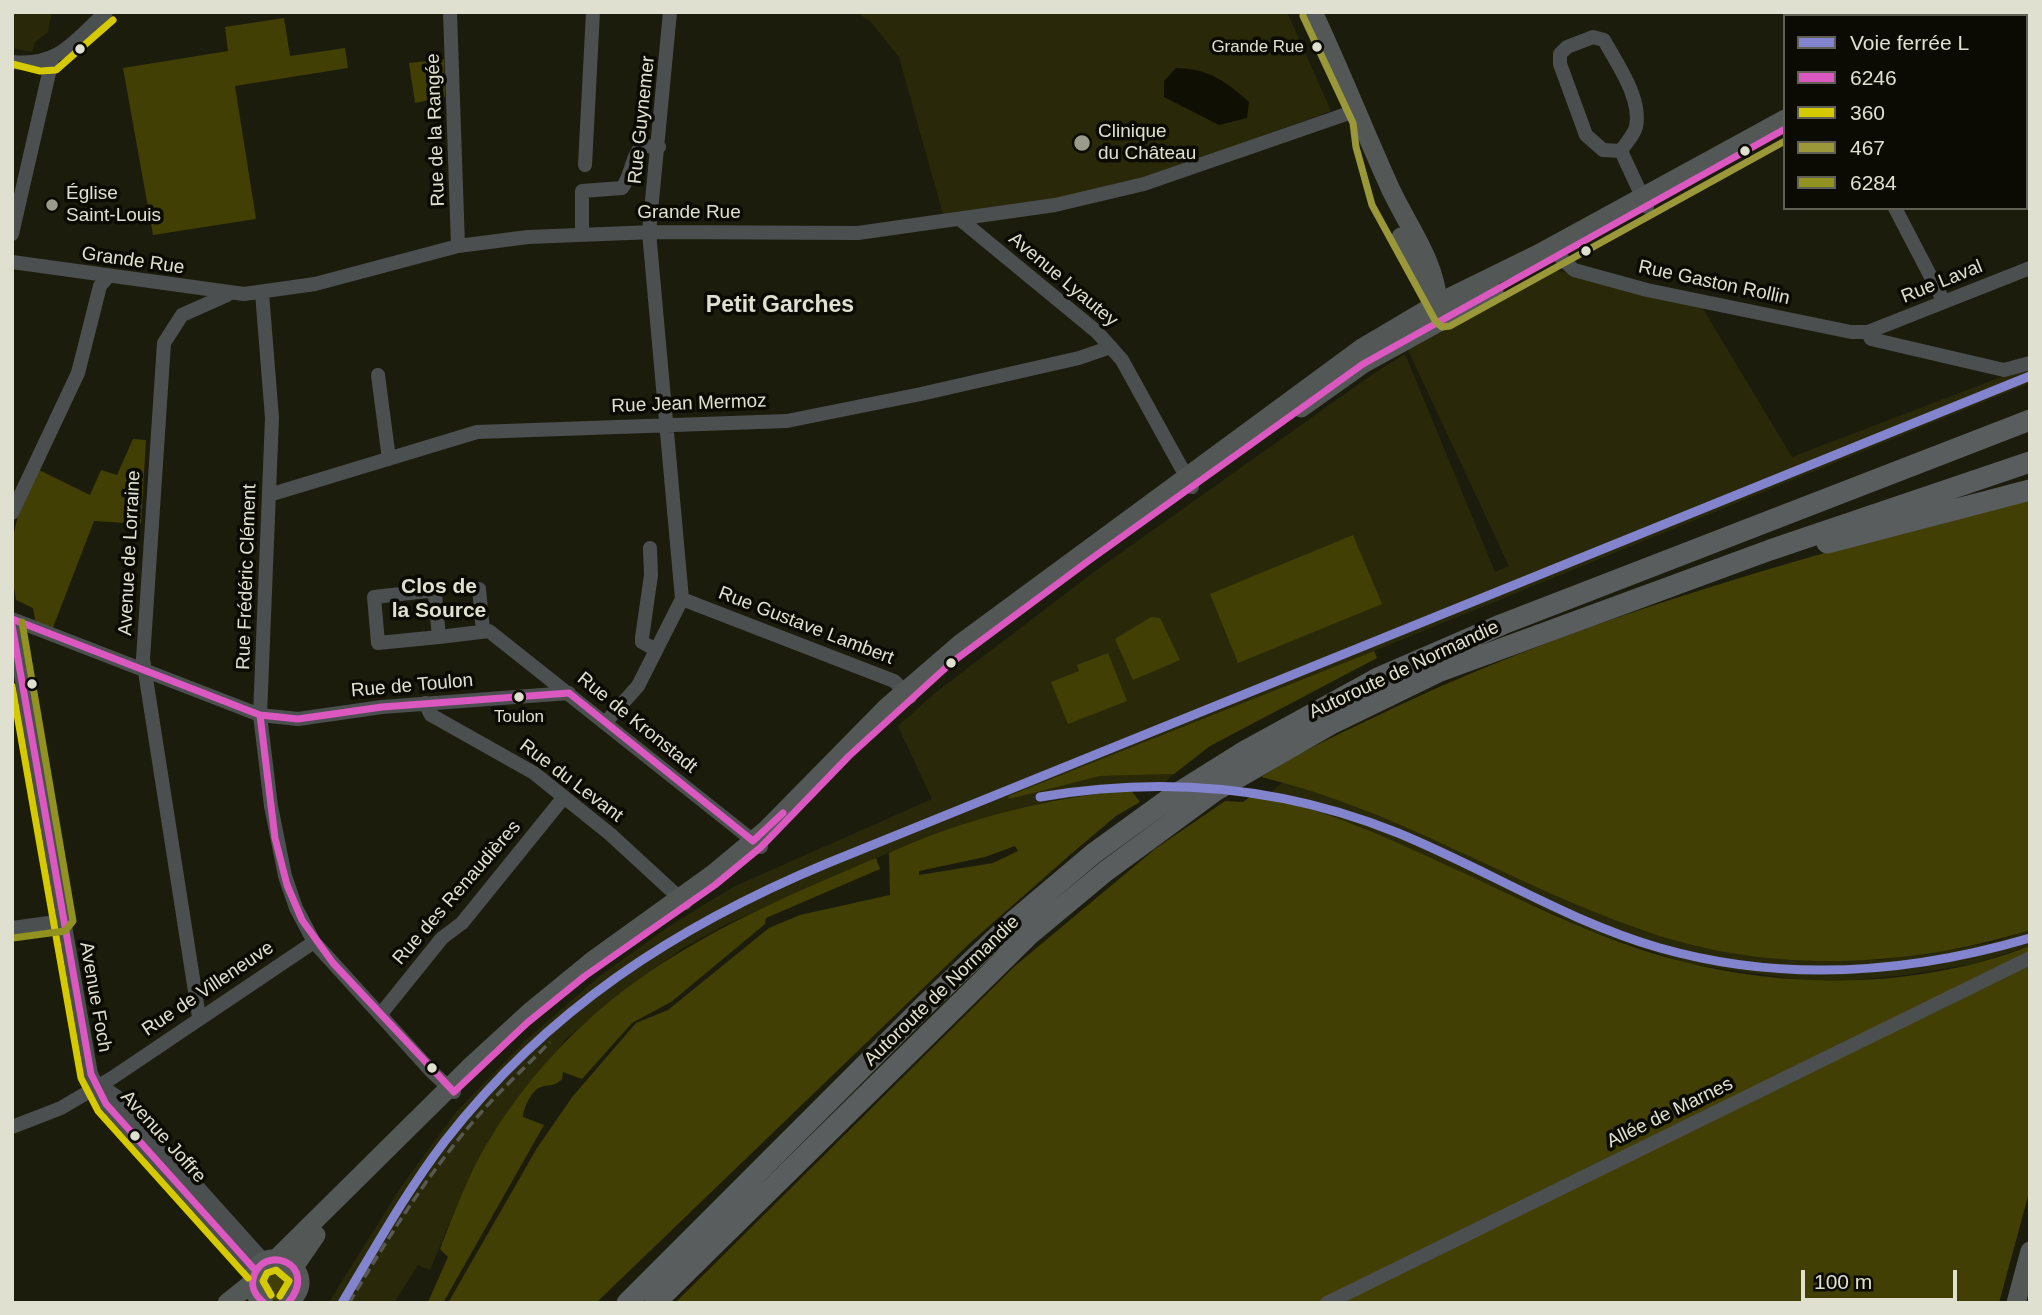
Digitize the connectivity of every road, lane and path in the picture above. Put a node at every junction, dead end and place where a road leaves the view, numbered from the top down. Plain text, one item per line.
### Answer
1 (107, 12) edge
2 (450, 12) edge
3 (593, 12) edge
4 (670, 12) edge
5 (1313, 12) edge
6 (12, 52) edge
7 (47, 60) junction
8 (12, 62) edge
9 (1361, 115) junction
10 (1783, 120) edge
11 (1783, 130) edge
12 (659, 147) junction
13 (1621, 151) junction
14 (585, 165) dead end
15 (1645, 202) junction
16 (1896, 210) edge
17 (961, 220) junction
18 (649, 232) junction
19 (582, 233) junction
20 (12, 234) edge
21 (458, 246) junction
22 (1559, 256) junction
23 (12, 262) edge
24 (2030, 268) edge
25 (107, 278) junction
26 (262, 293) junction
27 (232, 295) junction
28 (1944, 302) junction
29 (1442, 310) junction
30 (1868, 332) junction
31 (1384, 343) junction
32 (1111, 347) junction
33 (2030, 363) edge
34 (378, 374) dead end
35 (2030, 420) edge
36 (665, 424) junction
37 (389, 459) junction
38 (2030, 462) edge
39 (1189, 483) junction
40 (2030, 490) edge
41 (269, 495) junction
42 (12, 513) edge
43 (650, 548) dead end
44 (1770, 550) junction
45 (479, 589) dead end
46 (682, 599) junction
47 (12, 619) edge
48 (12, 624) edge
49 (486, 631) junction
50 (439, 636) junction
51 (656, 650) junction
52 (144, 672) junction
53 (569, 693) junction
54 (908, 694) junction
55 (425, 704) junction
56 (260, 715) junction
57 (605, 723) junction
58 (564, 797) junction
59 (757, 844) junction
60 (683, 901) junction
61 (63, 921) junction
62 (12, 928) edge
63 (314, 942) junction
64 (2030, 958) edge
65 (380, 1015) junction
66 (199, 1017) junction
67 (98, 1084) junction
68 (452, 1090) junction
69 (12, 1127) edge
70 (2030, 1251) edge
71 (294, 1267) junction
72 (262, 1269) junction
73 (261, 1302) edge
74 (227, 1303) edge
75 (288, 1303) edge
76 (627, 1303) edge
77 (655, 1303) edge
78 (1327, 1303) edge
79 (2016, 1303) edge

1 - 7 street
2 - 21 street, Rue de la Rangée
3 - 14 street
4 - 12 street, Rue Guynemer
5 - 9 main road
6 - 7 street
7 - 8 street
7 - 20 street
9 - 17 street, Grande Rue
9 - 29 main road
10 - 15 main road
11 - 15 main road
12 - 18 street, Rue Guynemer
12 - 19 street
13 - 13 street
13 - 15 street
15 - 22 main road
15 - 29 main road
16 - 28 street
17 - 18 street, Grande Rue
17 - 32 street, Avenue Lyautey
18 - 19 street, Grande Rue
18 - 36 street, Rue Guynemer
19 - 21 street, Grande Rue
21 - 26 street, Grande Rue
22 - 29 main road
22 - 30 street, Rue Gaston Rollin
23 - 25 street, Grande Rue
24 - 28 street, Rue Laval
25 - 27 street, Grande Rue
25 - 42 street
26 - 27 street, Grande Rue
26 - 41 street, Rue Frédéric Clément
27 - 52 street, Avenue de Lorraine
28 - 30 street, Rue Laval
29 - 31 main road
29 - 31 main road
30 - 33 street
31 - 39 main road
32 - 36 street, Rue Jean Mermoz
32 - 39 street, Avenue Lyautey
34 - 37 street
35 - 76 highway, Autoroute de Normandie
36 - 37 street, Rue Jean Mermoz
36 - 46 street, Rue Guynemer
37 - 41 street, Rue Jean Mermoz
38 - 44 highway, Autoroute de Normandie
39 - 54 main road
40 - 44 highway
41 - 56 street, Rue Frédéric Clément
43 - 51 street
44 - 77 highway, Autoroute de Normandie
45 - 49 street
46 - 51 street
46 - 54 street, Rue Gustave Lambert
47 - 52 street, Rue de Toulon
48 - 61 street, Avenue Foch
49 - 50 street
49 - 53 street, Rue de Kronstadt
50 - 50 street
51 - 57 street
52 - 56 street, Rue de Toulon
52 - 66 street, Avenue de Lorraine
53 - 55 street, Rue de Toulon
53 - 57 street, Rue de Kronstadt
54 - 59 main road
55 - 56 street, Rue de Toulon
55 - 58 street, Rue du Levant
56 - 63 street, Rue Frédéric Clément
57 - 59 street, Rue de Kronstadt
58 - 60 street, Rue du Levant
58 - 65 street, Rue des Renaudières
59 - 60 main road
60 - 68 main road
61 - 62 street
61 - 67 street, Avenue Foch
63 - 65 street, Rue Frédéric Clément
63 - 66 street, Rue de Villeneuve
64 - 78 street, Allée de Marnes
65 - 68 street, Rue Frédéric Clément
66 - 67 street, Rue de Villeneuve
67 - 69 street, Rue de Villeneuve
67 - 72 street, Avenue Joffre
68 - 71 main road
68 - 72 main road
70 - 79 main road
71 - 72 main road
71 - 75 main road
72 - 73 main road
72 - 74 main road

